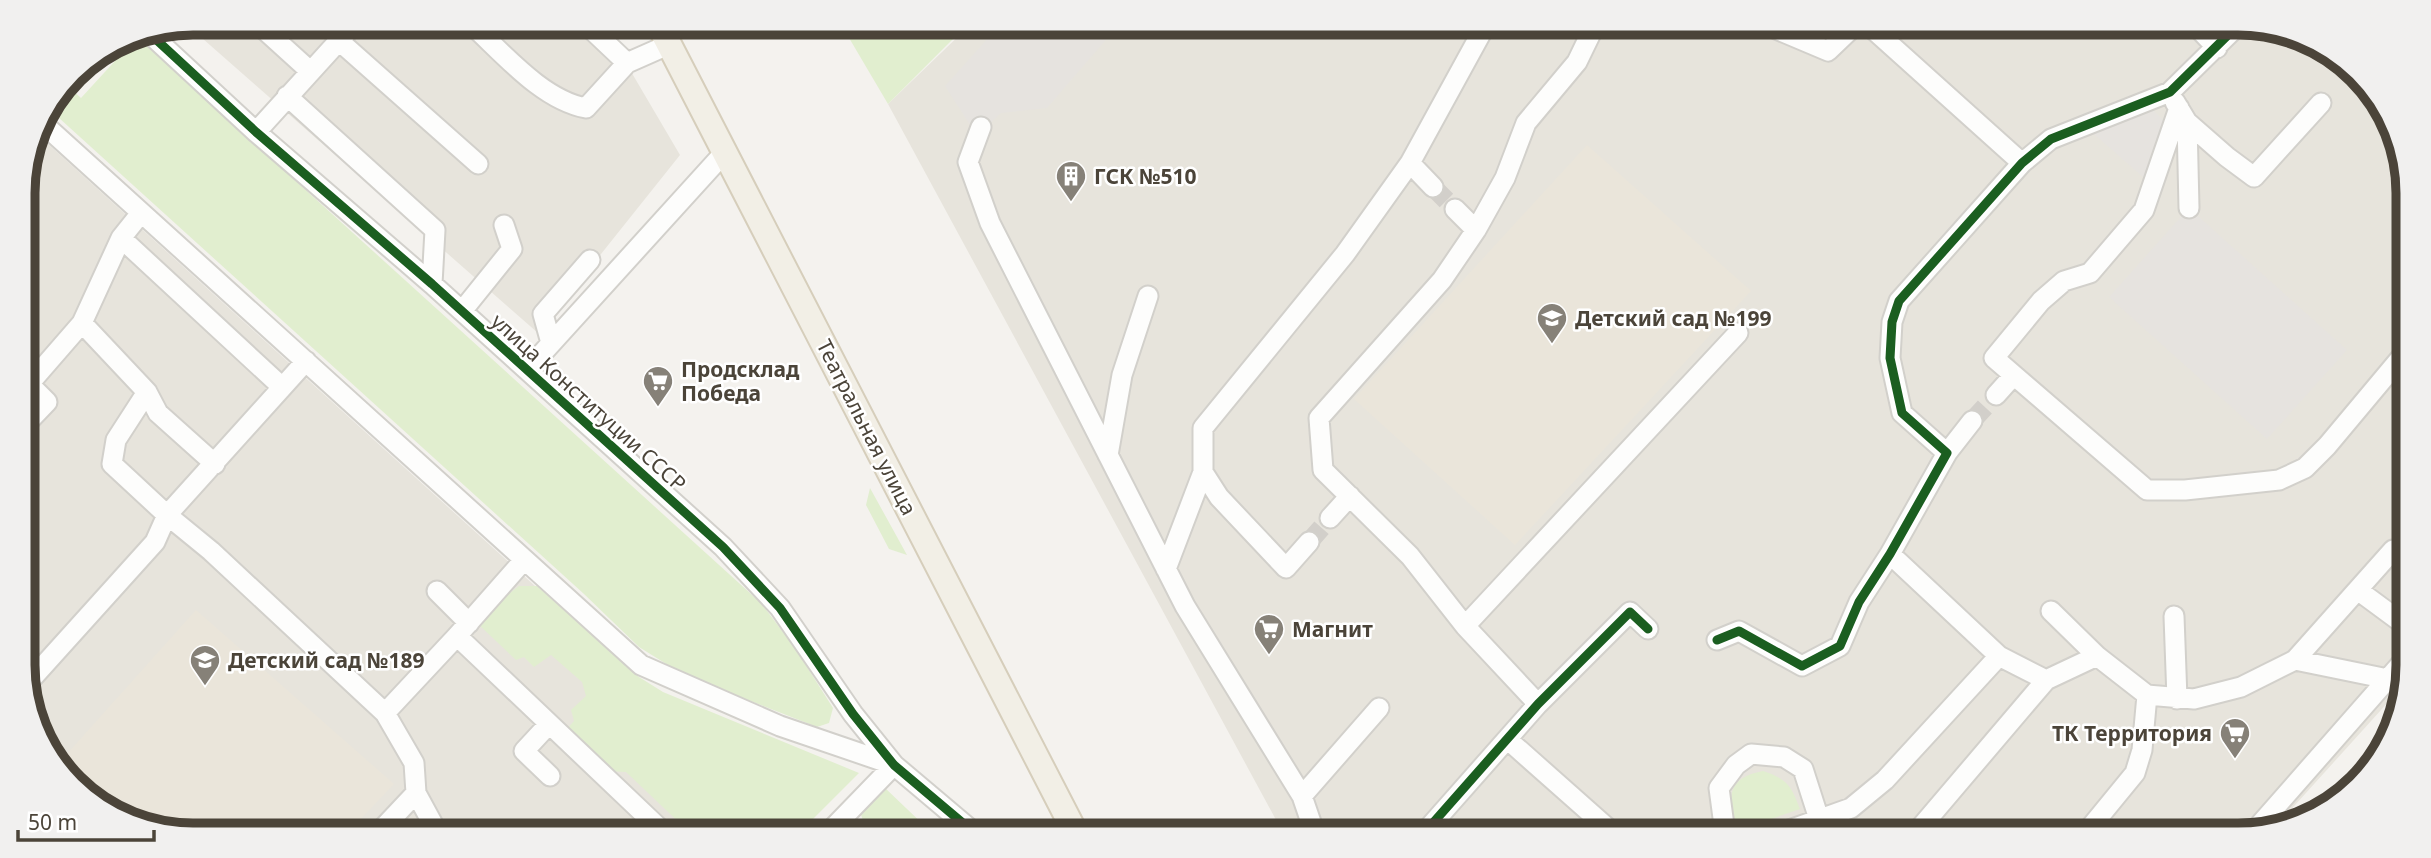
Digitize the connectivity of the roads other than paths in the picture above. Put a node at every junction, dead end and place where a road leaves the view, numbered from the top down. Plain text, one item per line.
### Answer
1 (270, 35) edge
2 (343, 35) edge
3 (483, 35) edge
4 (597, 35) edge
5 (665, 35) edge
6 (1480, 35) edge
7 (1590, 35) edge
8 (1790, 35) edge
9 (1845, 35) edge
10 (1880, 35) edge
11 (2204, 35) edge
12 (2228, 35) edge
13 (163, 38) edge
14 (338, 40) junction
15 (2217, 48) junction
16 (627, 63) junction
17 (310, 71) junction
18 (287, 96) junction
19 (2321, 103) dead end
20 (2178, 108) junction
21 (981, 127) dead end
22 (49, 129) edge
23 (256, 132) junction
24 (725, 152) junction
25 (1410, 163) junction
26 (2022, 163) junction
27 (478, 164) dead end
28 (1433, 187) tunnel mouth
29 (2189, 208) dead end
30 (1455, 209) tunnel mouth
31 (141, 213) junction
32 (504, 225) dead end
33 (1476, 230) junction
34 (121, 238) junction
35 (590, 260) dead end
36 (432, 284) junction
37 (1148, 296) dead end
38 (462, 311) junction
39 (82, 323) junction
40 (1738, 333) dead end
41 (551, 343) junction
42 (306, 361) junction
43 (2396, 364) edge
44 (527, 370) junction
45 (35, 373) edge
46 (2013, 376) junction
47 (282, 387) junction
48 (35, 391) edge
49 (147, 393) junction
50 (1996, 395) tunnel mouth
51 (35, 415) edge
52 (1972, 421) tunnel mouth
53 (1947, 453) junction
54 (1108, 455) junction
55 (215, 464) junction
56 (1203, 472) junction
57 (1350, 496) junction
58 (167, 515) junction
59 (1330, 517) tunnel mouth
60 (1309, 542) tunnel mouth
61 (2393, 550) dead end
62 (1890, 554) junction
63 (524, 560) junction
64 (1166, 569) junction
65 (437, 591) dead end
66 (2359, 591) junction
67 (2052, 611) dead end
68 (2174, 615) dead end
69 (2396, 618) edge
70 (1465, 626) junction
71 (463, 629) junction
72 (1648, 629) dead end
73 (1717, 640) dead end
74 (1999, 656) junction
75 (2096, 656) junction
76 (2295, 660) junction
77 (2394, 672) edge
78 (35, 675) edge
79 (2046, 680) junction
80 (2147, 695) junction
81 (2177, 699) junction
82 (1538, 704) junction
83 (1379, 708) dead end
84 (385, 713) junction
85 (549, 724) junction
86 (1507, 739) junction
87 (894, 765) junction
88 (550, 776) dead end
89 (416, 793) junction
90 (1302, 796) junction
91 (1819, 820) junction
92 (2264, 821) edge
93 (388, 823) edge
94 (432, 823) edge
95 (654, 823) edge
96 (838, 823) edge
97 (963, 823) edge
98 (1070, 823) edge
99 (1311, 823) edge
100 (1433, 823) edge
101 (1602, 823) edge
102 (1724, 823) edge
103 (1810, 823) edge
104 (1924, 823) edge
105 (2094, 823) edge

1 - 17 street
2 - 14 street
3 - 16 street
4 - 16 street
5 - 16 street
5 - 24 main road, Театральная улица
6 - 25 street
7 - 33 street
8 - 9 street
10 - 26 street
11 - 15 street
12 - 15 street
13 - 23 street, улица Конституции СССР
14 - 17 street
14 - 27 street
15 - 20 street
17 - 18 street
18 - 23 street
18 - 36 street
19 - 20 street
20 - 26 street
20 - 29 street
20 - 46 street
21 - 54 street
22 - 31 street
23 - 36 street, улица Конституции СССР
24 - 41 street
24 - 98 main road, Театральная улица
25 - 28 street
25 - 56 street
26 - 53 street
30 - 33 street
31 - 34 street
31 - 42 street
32 - 38 street
33 - 57 street
34 - 39 street
34 - 47 street
35 - 41 street
36 - 38 street, улица Конституции СССР
37 - 54 street
38 - 44 street, улица Конституции СССР
39 - 45 street
39 - 49 street
40 - 70 street
41 - 44 street
42 - 47 street
42 - 63 street
43 - 46 street
44 - 87 street, улица Конституции СССР
46 - 50 street
47 - 55 street
48 - 51 street
49 - 55 street
49 - 58 street
52 - 53 street
53 - 62 street
54 - 64 street
55 - 58 street
56 - 60 street
56 - 64 street
57 - 59 street
57 - 70 street
58 - 78 street
58 - 84 street
61 - 66 street
62 - 73 street
62 - 74 street
63 - 71 street
63 - 87 street
64 - 90 street
65 - 71 street
66 - 69 street
66 - 76 street
67 - 75 street
68 - 81 street
70 - 82 street
71 - 84 street
71 - 85 street
72 - 82 street
74 - 79 street
74 - 91 street
75 - 79 street
75 - 80 street
76 - 77 street
76 - 81 street
77 - 92 street
79 - 104 street
80 - 81 street
80 - 105 street
82 - 86 street
83 - 90 street
84 - 89 street
85 - 88 street
85 - 95 street
86 - 100 street
86 - 101 street
87 - 96 street
87 - 97 street, улица Конституции СССР
89 - 93 street
89 - 94 street
90 - 99 street
91 - 102 street
91 - 103 street

